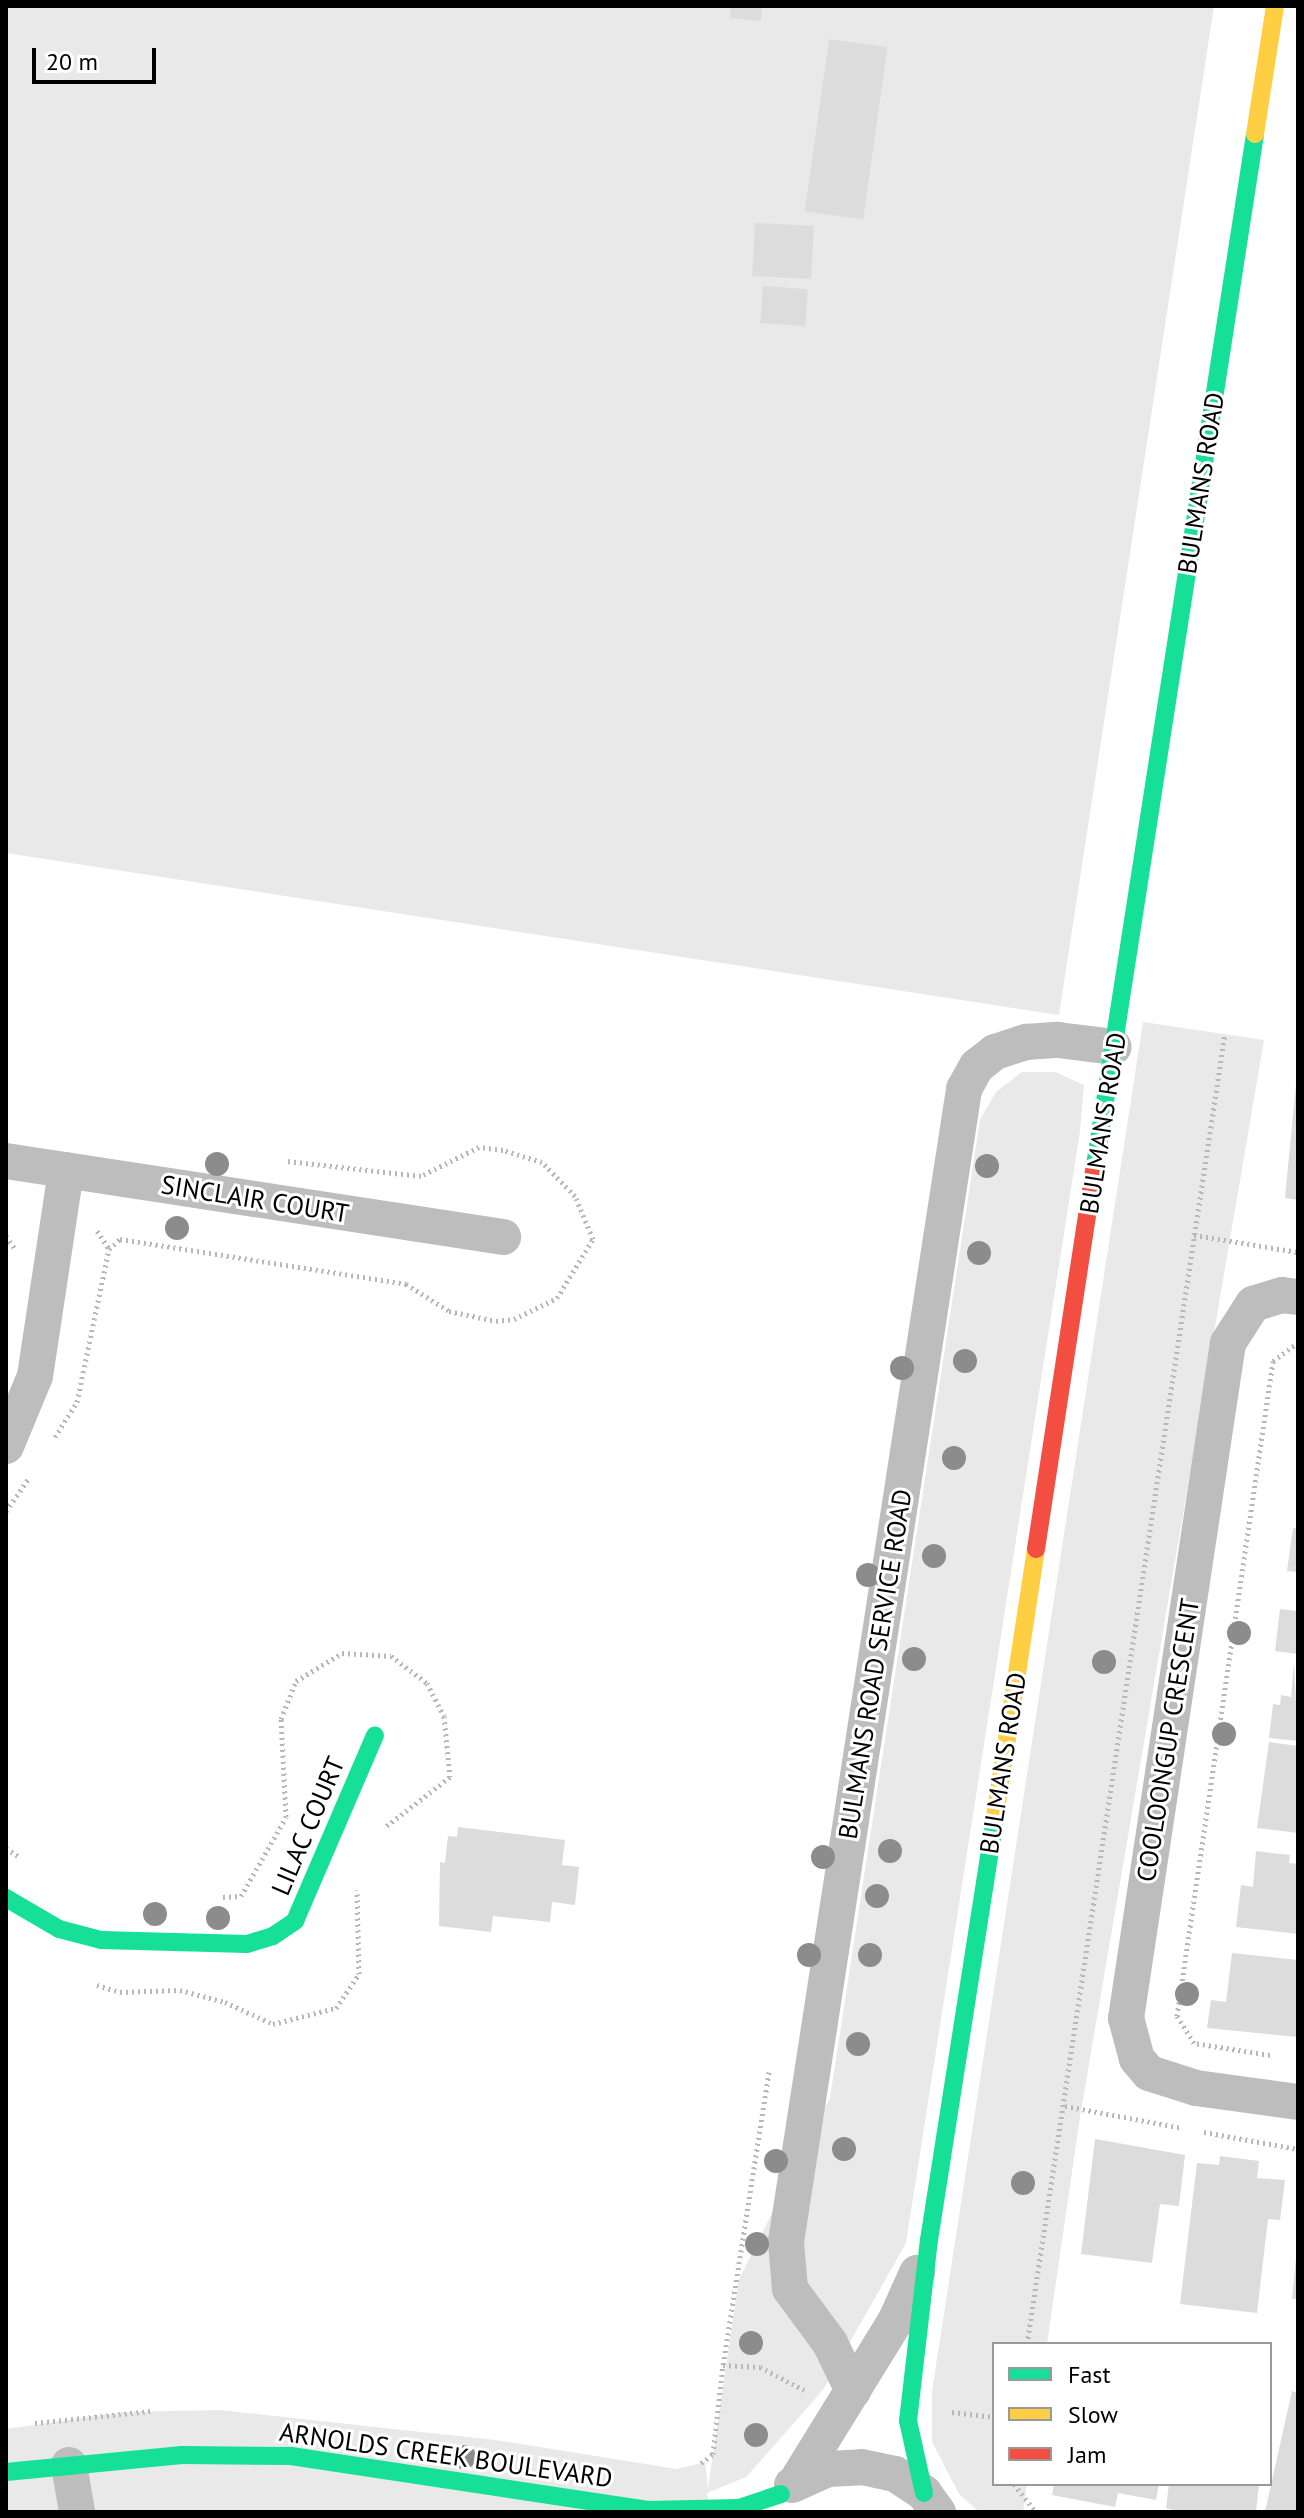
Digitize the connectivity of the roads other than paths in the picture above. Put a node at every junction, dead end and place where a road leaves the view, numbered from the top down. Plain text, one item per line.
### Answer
1 (1275, 6) edge
2 (1114, 1047) junction
3 (6, 1161) edge
4 (66, 1170) junction
5 (503, 1237) dead end
6 (1298, 1297) edge
7 (6, 1446) edge
8 (375, 1735) dead end
9 (6, 1898) edge
10 (1298, 2102) edge
11 (929, 2240) junction
12 (853, 2391) junction
13 (69, 2465) junction
14 (6, 2472) edge
15 (781, 2496) edge
16 (931, 2502) edge
17 (685, 2511) edge
18 (77, 2512) edge

1 - 2 street, BULMANS ROAD
2 - 11 street, BULMANS ROAD
2 - 12 street, BULMANS ROAD SERVICE ROAD
3 - 4 street, SINCLAIR COURT
4 - 5 street, SINCLAIR COURT
4 - 7 street
6 - 10 street, COOLOONGUP CRESCENT
8 - 9 street, LILAC COURT
11 - 12 street, BULMANS ROAD
11 - 16 street, BULMANS ROAD
12 - 15 street, BULMANS ROAD
13 - 14 street, ARNOLDS CREEK BOULEVARD
13 - 17 street, ARNOLDS CREEK BOULEVARD
13 - 18 street
15 - 16 street
15 - 17 street, ARNOLDS CREEK BOULEVARD

